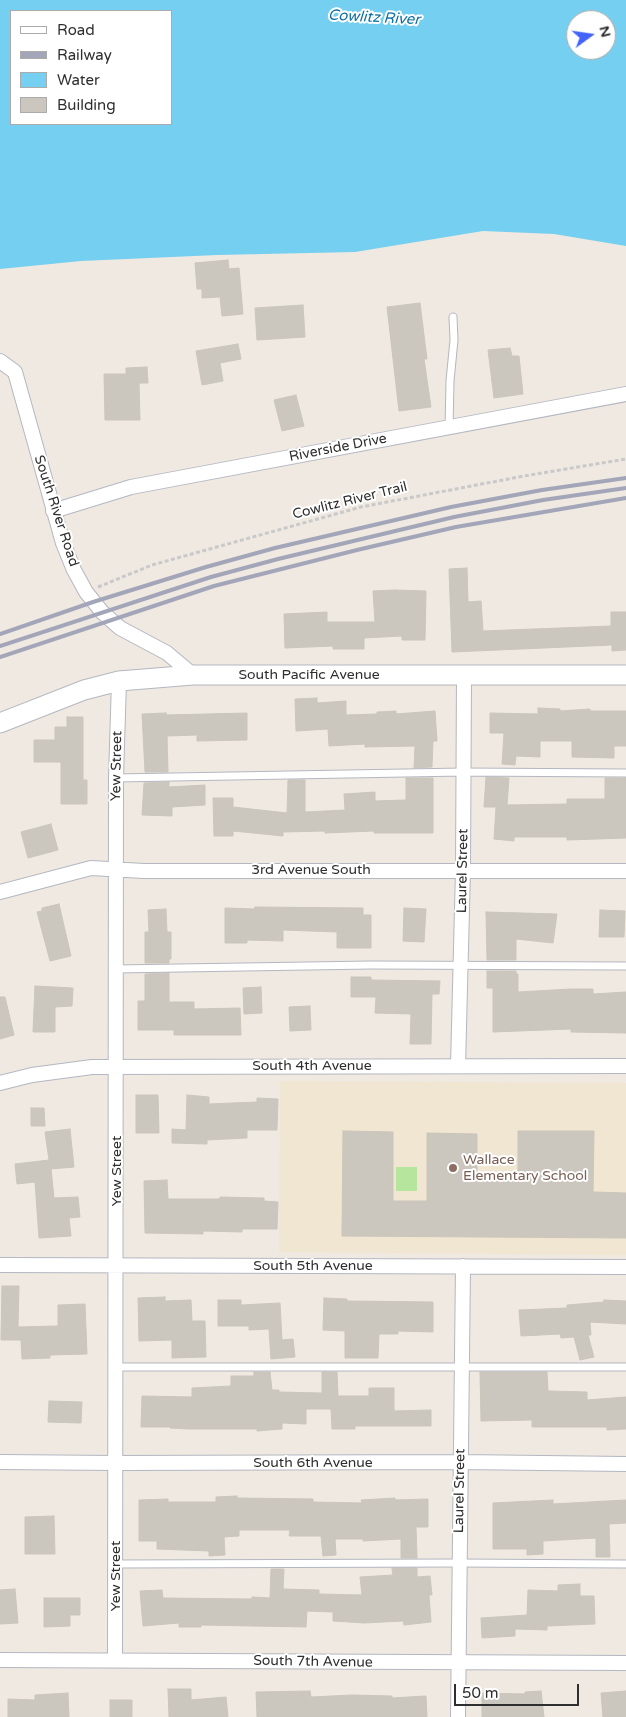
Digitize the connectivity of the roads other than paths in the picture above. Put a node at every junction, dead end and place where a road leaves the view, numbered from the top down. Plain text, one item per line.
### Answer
1 (453, 317) dead end
2 (0, 361) edge
3 (626, 394) edge
4 (449, 428) junction
5 (53, 511) junction
6 (192, 675) junction
7 (626, 675) edge
8 (464, 676) junction
9 (118, 681) junction
10 (0, 723) edge
11 (464, 772) junction
12 (626, 773) edge
13 (116, 778) junction
14 (117, 869) junction
15 (464, 870) junction
16 (626, 871) edge
17 (0, 892) edge
18 (461, 966) junction
19 (626, 966) edge
20 (116, 969) junction
21 (458, 1066) junction
22 (626, 1066) edge
23 (116, 1068) junction
24 (0, 1083) edge
25 (0, 1265) edge
26 (117, 1266) junction
27 (463, 1266) junction
28 (626, 1267) edge
29 (462, 1366) junction
30 (116, 1367) junction
31 (626, 1367) edge
32 (0, 1462) edge
33 (460, 1462) junction
34 (116, 1463) junction
35 (626, 1464) edge
36 (458, 1562) junction
37 (116, 1564) junction
38 (626, 1564) edge
39 (0, 1660) edge
40 (116, 1660) junction
41 (458, 1663) junction
42 (626, 1663) edge
43 (458, 1717) edge

1 - 4 lane
2 - 5 street, South River Road
3 - 4 street, Riverside Drive
4 - 5 street, Riverside Drive
5 - 6 street, South River Road
6 - 8 street, South Pacific Avenue
6 - 9 street, South Pacific Avenue
7 - 8 street, South Pacific Avenue
8 - 11 street, Laurel Street
9 - 10 street, South Pacific Avenue
9 - 13 street, Yew Street
11 - 12 lane
11 - 13 lane
11 - 15 street, Laurel Street
13 - 14 street, Yew Street
14 - 15 street, 3rd Avenue South
14 - 17 street, 3rd Avenue South
14 - 20 street, Yew Street
15 - 16 street, 3rd Avenue South
15 - 18 street, Laurel Street
18 - 19 lane
18 - 20 lane
18 - 21 street, Laurel Street
20 - 23 street, Yew Street
21 - 22 street, South 4th Avenue
21 - 23 street, South 4th Avenue
23 - 24 street, South 4th Avenue
23 - 26 street, Yew Street
25 - 26 street, South 5th Avenue
26 - 27 street, South 5th Avenue
26 - 30 street, Yew Street
27 - 28 street, South 5th Avenue
27 - 29 street, Laurel Street
29 - 30 lane
29 - 31 lane
29 - 33 street, Laurel Street
30 - 34 street, Yew Street
32 - 34 street, South 6th Avenue
33 - 34 street, South 6th Avenue
33 - 35 street, South 6th Avenue
33 - 36 street, Laurel Street
34 - 37 street, Yew Street
36 - 37 lane
36 - 38 lane
36 - 41 street, Laurel Street
37 - 40 street, Yew Street
39 - 40 street, South 7th Avenue
40 - 41 street, South 7th Avenue
41 - 42 street, South 7th Avenue
41 - 43 street, Laurel Street

